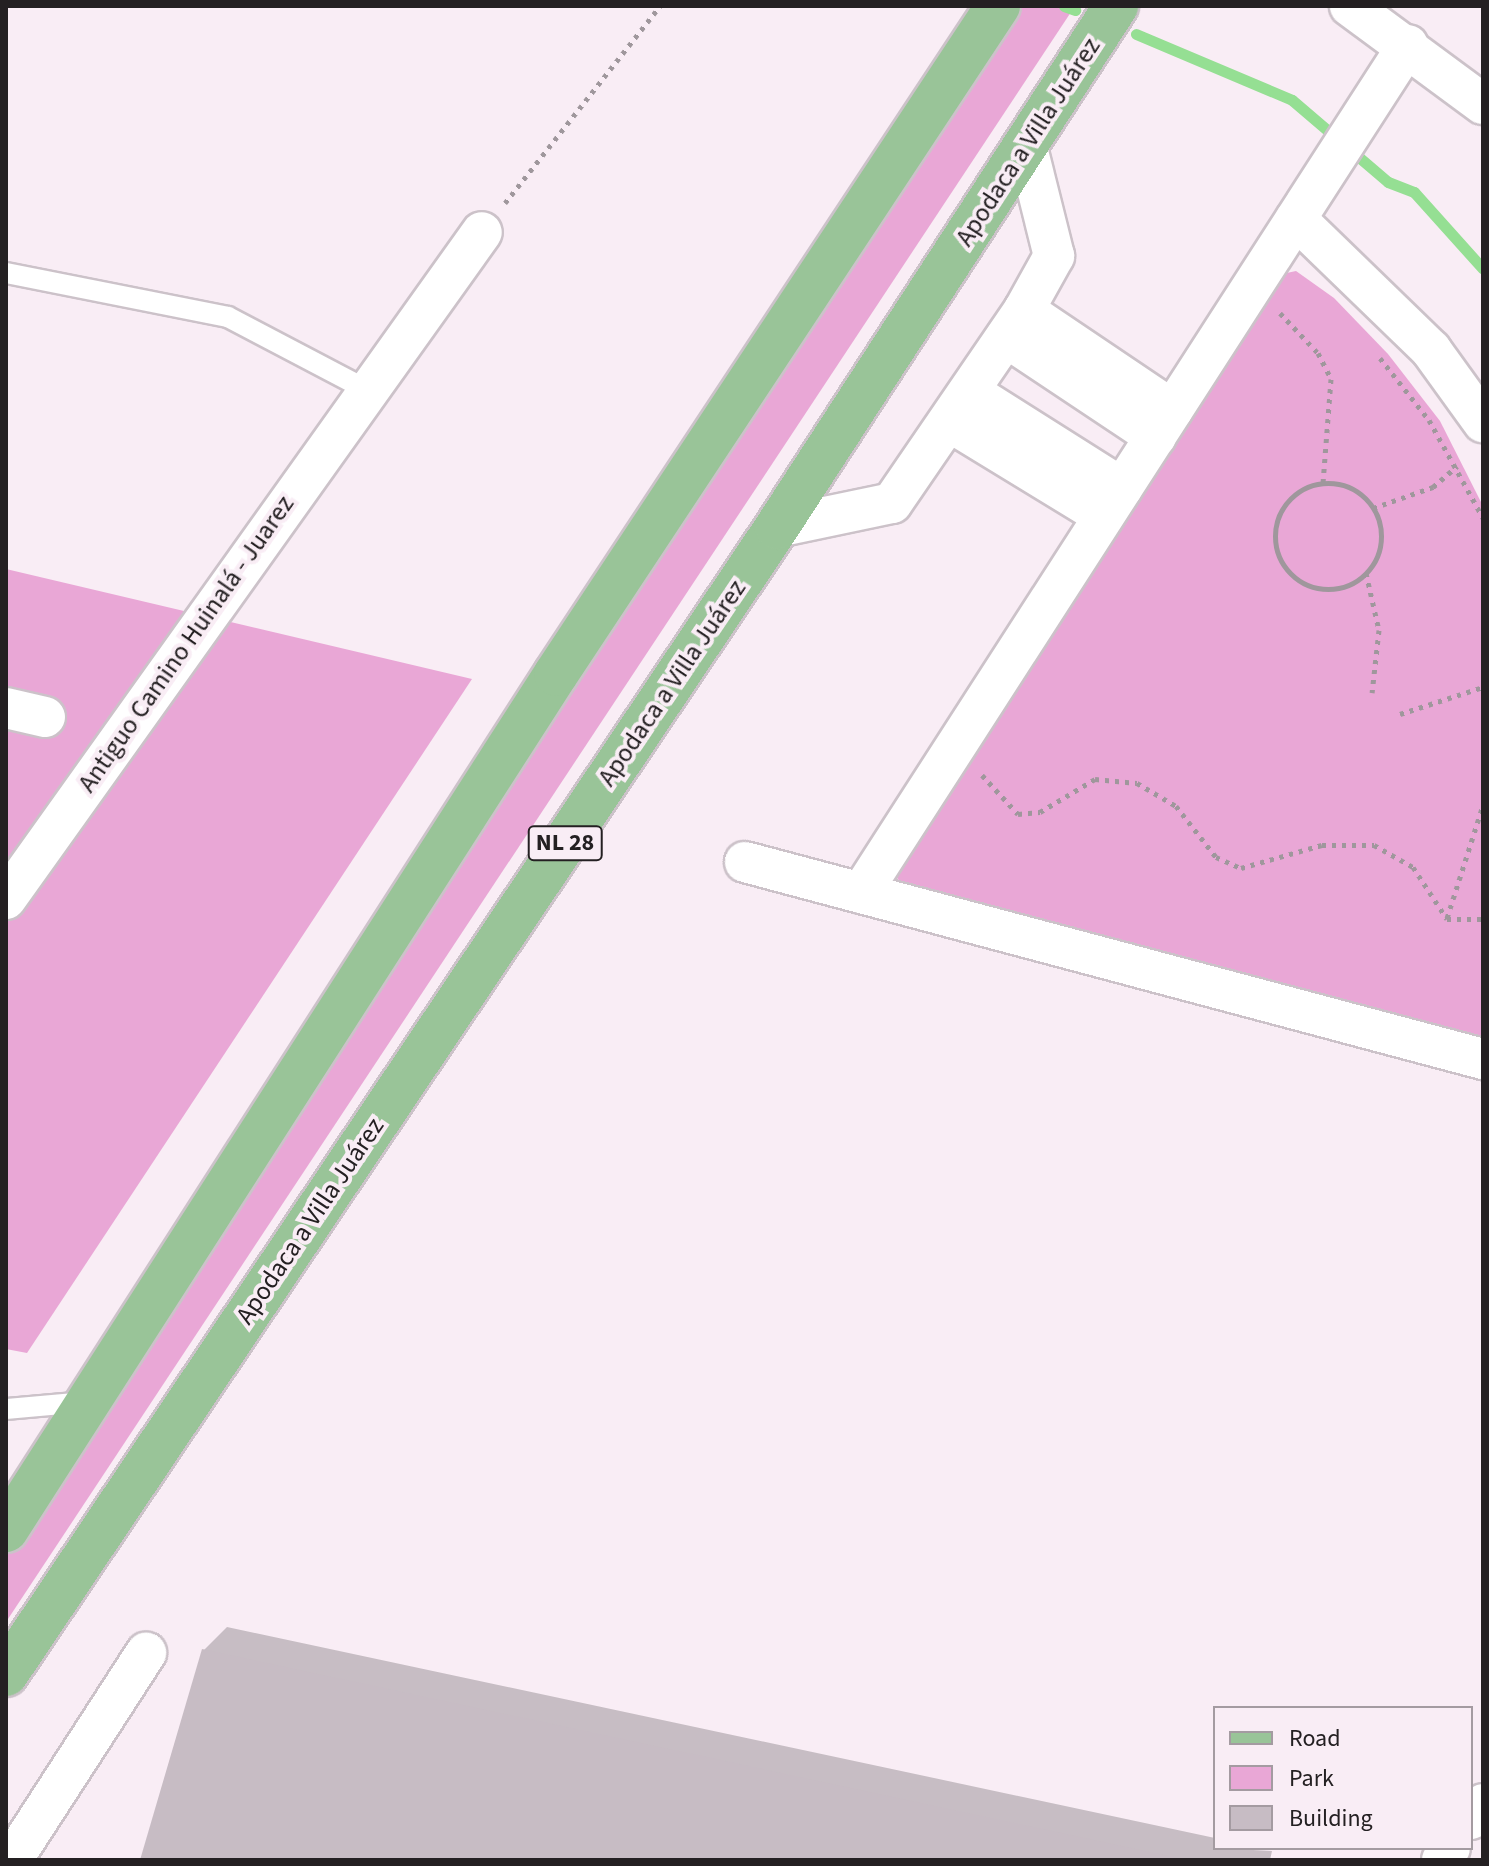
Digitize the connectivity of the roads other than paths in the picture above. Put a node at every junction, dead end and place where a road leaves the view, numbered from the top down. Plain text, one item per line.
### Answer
1 (998, 6) edge
2 (1116, 6) edge
3 (1350, 6) edge
4 (1408, 45) junction
5 (1483, 104) edge
6 (1026, 144) junction
7 (1296, 219) junction
8 (482, 232) road end
9 (6, 273) edge
10 (1015, 324) junction
11 (367, 390) junction
12 (960, 407) junction
13 (1483, 422) edge
14 (1164, 424) junction
15 (1113, 502) junction
16 (777, 527) junction
17 (6, 708) edge
18 (45, 717) dead end
19 (745, 862) dead end
20 (861, 893) junction
21 (6, 899) edge
22 (1483, 1059) edge
23 (89, 1402) junction
24 (6, 1409) edge
25 (6, 1530) edge
26 (11, 1653) edge
27 (146, 1653) dead end
28 (12, 1860) edge

1 - 23 main road
2 - 6 main road, Apodaca a Villa Juárez / NL 28
3 - 4 street
4 - 5 street
4 - 7 street
6 - 10 street
6 - 16 main road, Apodaca a Villa Juárez / NL 28
7 - 13 street
7 - 14 street
8 - 11 street, Antiguo Camino Huinalá - Juarez
9 - 11 lane
10 - 12 street
10 - 14 street
11 - 21 street, Antiguo Camino Huinalá - Juarez
12 - 15 street
12 - 16 street
14 - 15 street
15 - 20 street
16 - 26 main road, Apodaca a Villa Juárez / NL 28
17 - 18 street
19 - 20 street
20 - 22 street
23 - 24 lane
23 - 25 main road
27 - 28 street

